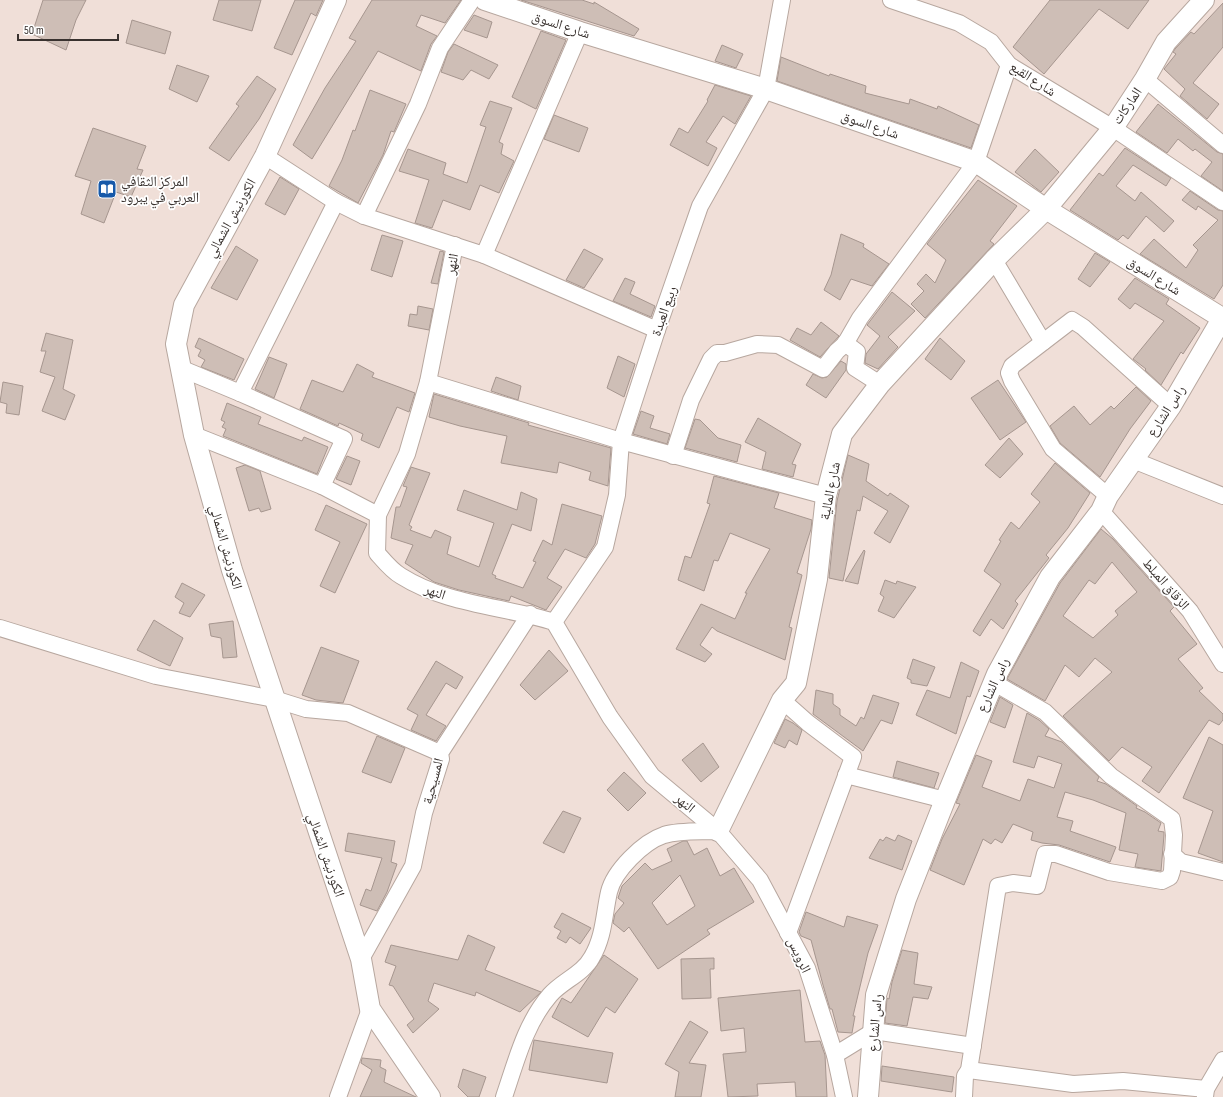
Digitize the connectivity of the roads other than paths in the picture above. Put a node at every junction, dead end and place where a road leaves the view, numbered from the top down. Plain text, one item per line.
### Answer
1 (336, 0) edge
2 (472, 0) edge
3 (485, 0) edge
4 (782, 0) edge
5 (891, 0) edge
6 (1204, 0) edge
7 (580, 32) junction
8 (1008, 65) junction
9 (1145, 79) junction
10 (766, 89) junction
11 (1112, 128) junction
12 (1223, 145) edge
13 (265, 156) junction
14 (976, 162) junction
15 (336, 202) junction
16 (1223, 202) edge
17 (1046, 209) junction
18 (364, 216) junction
19 (455, 245) junction
20 (484, 255) junction
21 (994, 260) junction
22 (1223, 318) edge
23 (657, 330) junction
24 (1043, 342) junction
25 (845, 343) junction
26 (180, 368) junction
27 (428, 382) junction
28 (880, 384) junction
29 (240, 393) junction
30 (1171, 406) junction
31 (194, 435) junction
32 (621, 441) junction
33 (673, 456) junction
34 (1133, 460) junction
35 (322, 486) junction
36 (826, 496) junction
37 (1223, 496) edge
38 (1104, 503) junction
39 (378, 515) junction
40 (530, 614) junction
41 (554, 622) junction
42 (0, 628) edge
43 (1223, 664) edge
44 (993, 682) junction
45 (274, 699) junction
46 (782, 700) junction
47 (440, 753) junction
48 (846, 775) junction
49 (945, 800) junction
50 (718, 831) junction
51 (1172, 854) junction
52 (1223, 872) edge
53 (788, 933) junction
54 (361, 959) junction
55 (370, 1009) junction
56 (874, 1031) junction
57 (973, 1046) junction
58 (834, 1055) junction
59 (1223, 1060) edge
60 (969, 1070) junction
61 (1206, 1093) edge
62 (338, 1097) edge
63 (430, 1097) edge
64 (504, 1097) edge
65 (844, 1097) edge
66 (868, 1097) edge
67 (964, 1097) edge

1 - 13 street, الكورنيش الشمالي
2 - 18 street
3 - 7 street, شارع السوق
4 - 10 street, ربيع العبدة
5 - 8 street, شارع القبع
6 - 9 street, الماركات
7 - 10 street, شارع السوق
7 - 20 street
8 - 11 street, شارع القبع
8 - 14 street
9 - 11 street, الماركات
9 - 12 street
10 - 14 street, شارع السوق
10 - 23 street, ربيع العبدة
11 - 16 street, شارع القبع
11 - 17 street, الماركات
13 - 15 street
13 - 26 street, الكورنيش الشمالي
14 - 17 street, شارع السوق
14 - 25 street
15 - 18 street
15 - 29 street
17 - 21 street, شارع المالية
17 - 22 street, شارع السوق
18 - 19 street
19 - 20 street
19 - 27 street, النهر
20 - 23 street
21 - 24 street
21 - 28 street, شارع المالية
22 - 30 street, راس الشارع
23 - 32 street, ربيع العبدة
24 - 30 street
24 - 38 street, الزقاق المبلط
25 - 28 street
25 - 33 street
26 - 29 street
26 - 31 street, الكورنيش الشمالي
27 - 32 street
27 - 39 street, النهر
28 - 36 street, شارع المالية
29 - 35 street
30 - 34 street, راس الشارع
31 - 35 street
31 - 45 street, الكورنيش الشمالي
32 - 33 street
32 - 41 street, ربيع العبدة
33 - 36 street
34 - 37 street
34 - 38 street, راس الشارع
35 - 39 street
36 - 46 street, شارع المالية
38 - 43 street, الزقاق المبلط
38 - 44 street, راس الشارع
39 - 40 street, النهر
40 - 41 street, النهر
40 - 47 street, المسيحية
41 - 50 street, النهر
42 - 45 street
44 - 49 street, راس الشارع
44 - 51 street
45 - 47 street
45 - 54 street, الكورنيش الشمالي
46 - 48 street
46 - 50 street, شارع المالية
47 - 54 street, المسيحية
48 - 49 street
48 - 53 street
49 - 56 street, راس الشارع
50 - 53 street, الرويس
50 - 64 street
51 - 52 street
51 - 57 street
53 - 58 street, الرويس
54 - 55 street, الكورنيش الشمالي
55 - 62 street
55 - 63 street, الكورنيش الشمالي
56 - 57 street
56 - 58 street
56 - 66 street, راس الشارع
57 - 60 street
58 - 65 street, الرويس
59 - 61 street
60 - 61 street
60 - 67 street

